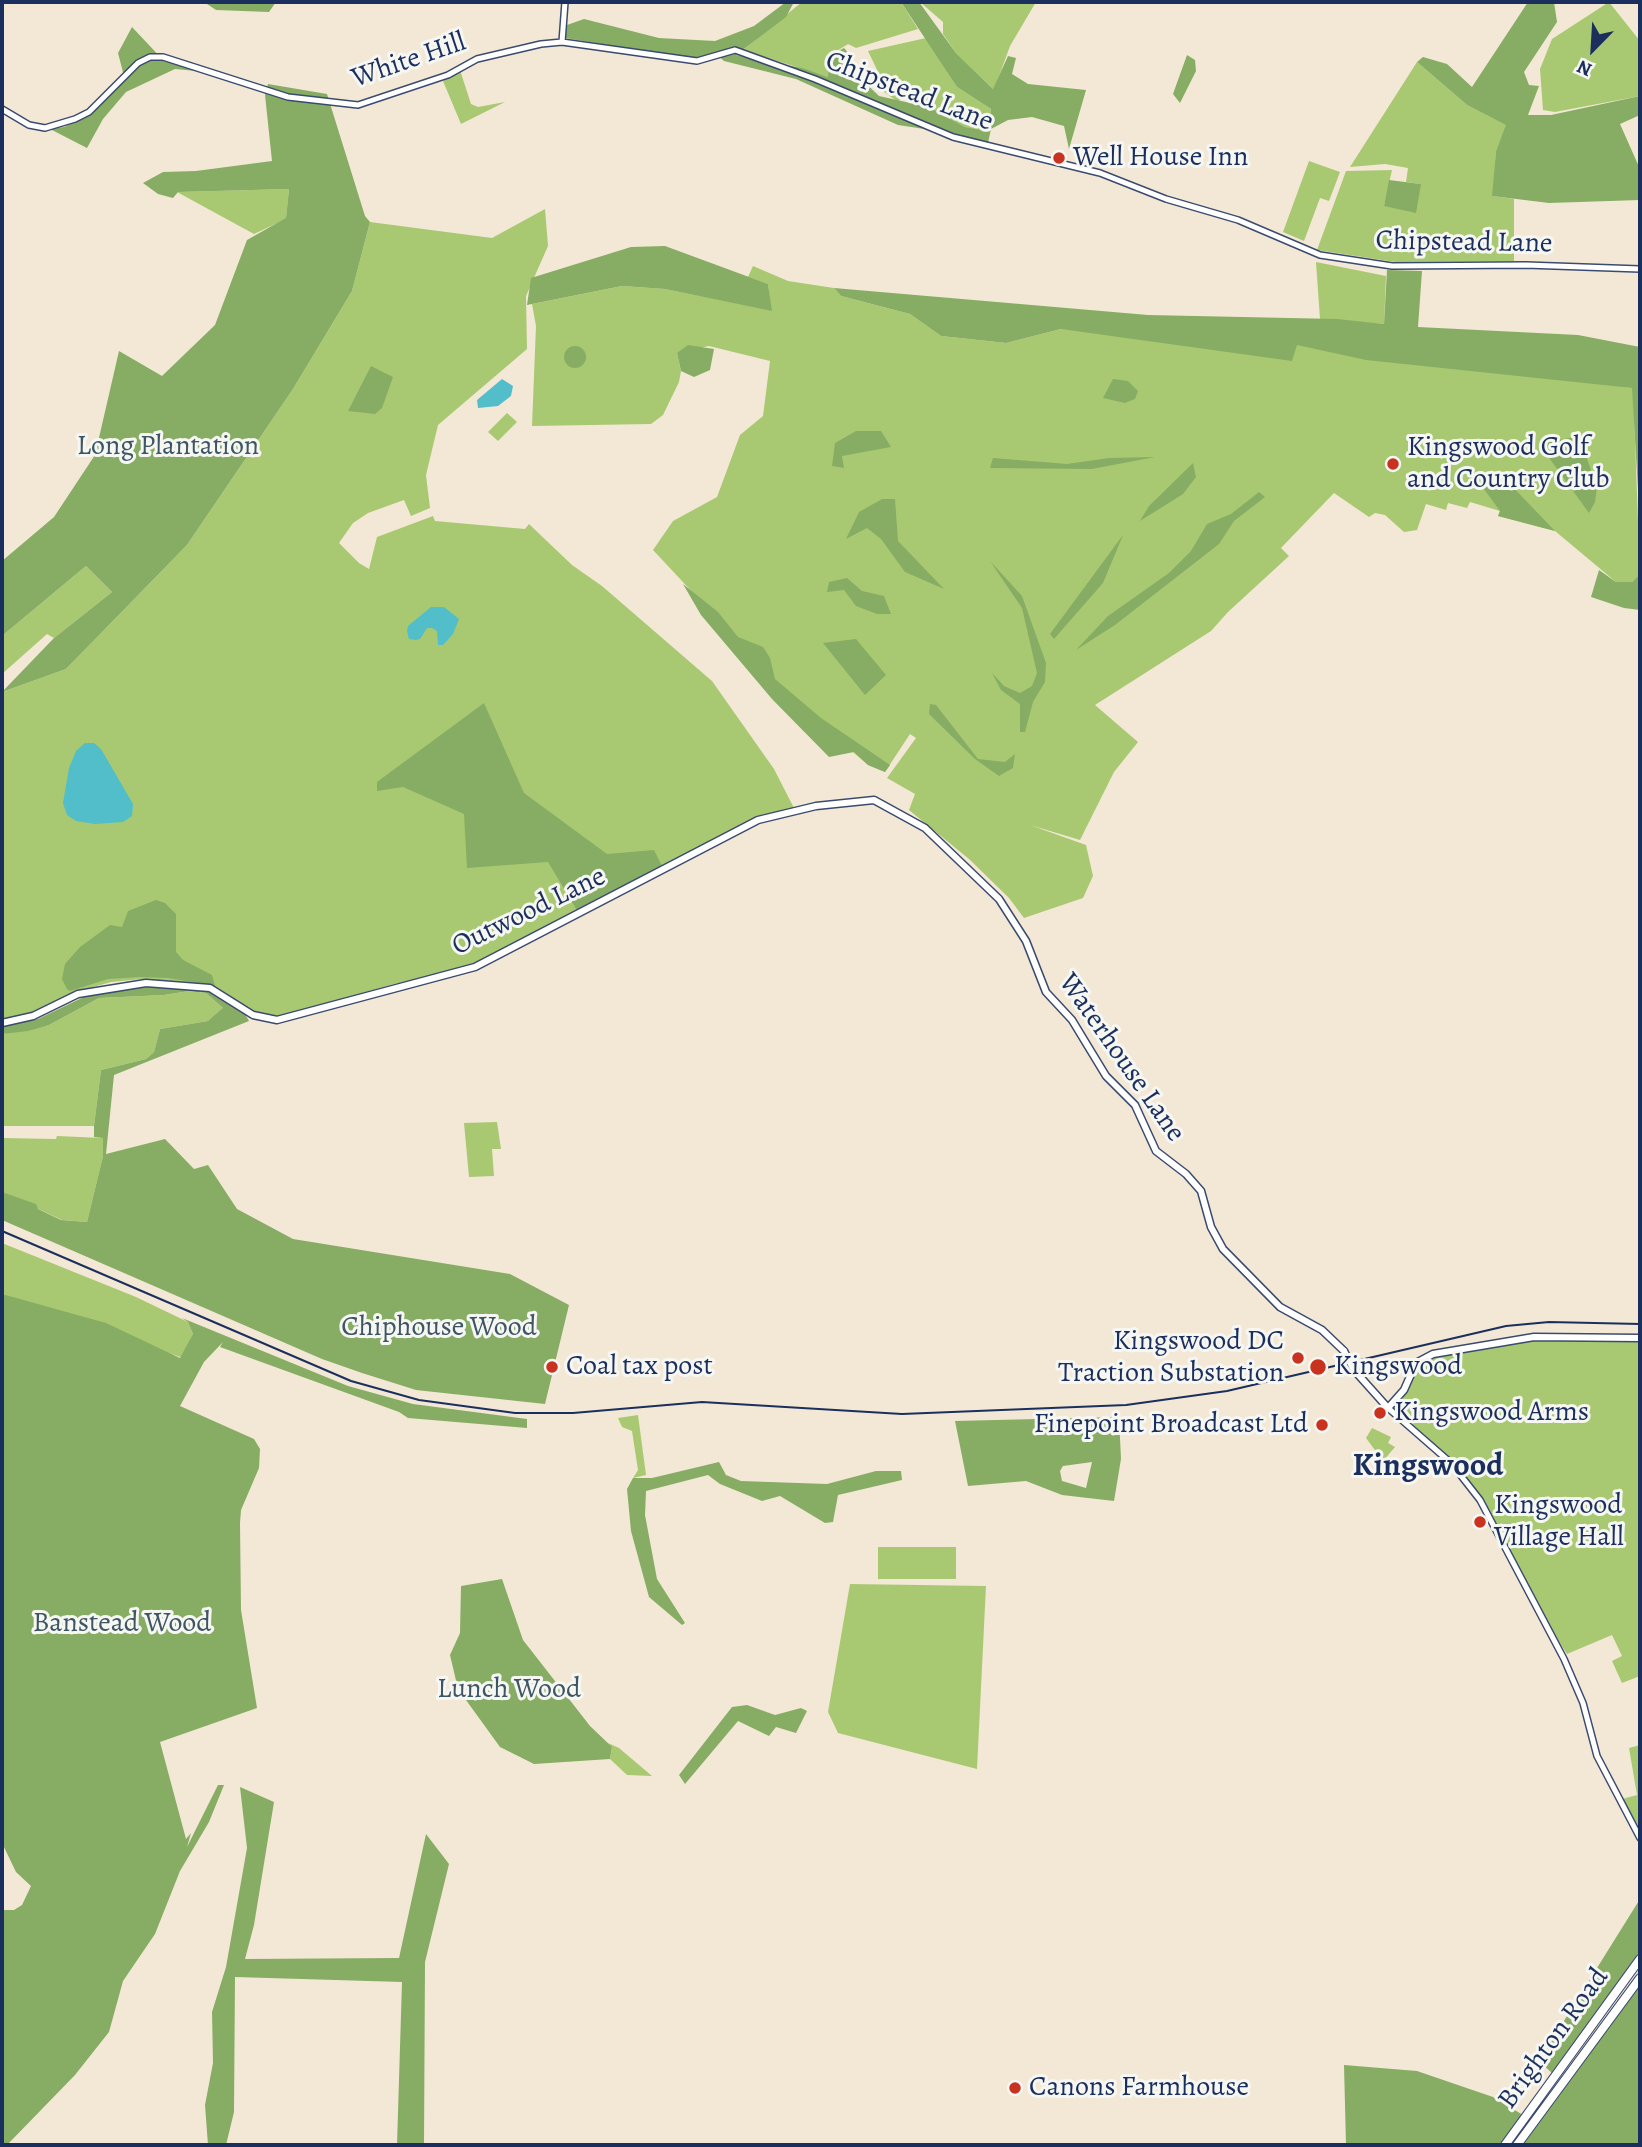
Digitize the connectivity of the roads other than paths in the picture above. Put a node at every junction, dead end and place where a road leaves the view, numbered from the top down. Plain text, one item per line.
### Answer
1 (565, 2) edge
2 (562, 42) junction
3 (735, 50) joint
4 (2, 109) edge
5 (1640, 269) edge
6 (940, 841) joint
7 (2, 1023) edge
8 (1640, 1338) edge
9 (1388, 1408) junction
10 (1640, 1838) edge
11 (1640, 1959) edge
12 (1640, 1978) edge
13 (1505, 2145) edge
14 (1517, 2145) edge

1 - 2 street
2 - 3 street, White Hill
2 - 4 street, White Hill
3 - 5 street, Chipstead Lane
6 - 7 main road, Outwood Lane
6 - 9 main road, Waterhouse Lane, bridge
8 - 9 main road
9 - 10 street, Waterhouse Lane
11 - 13 highway, Brighton Road
12 - 14 highway, Brighton Road

